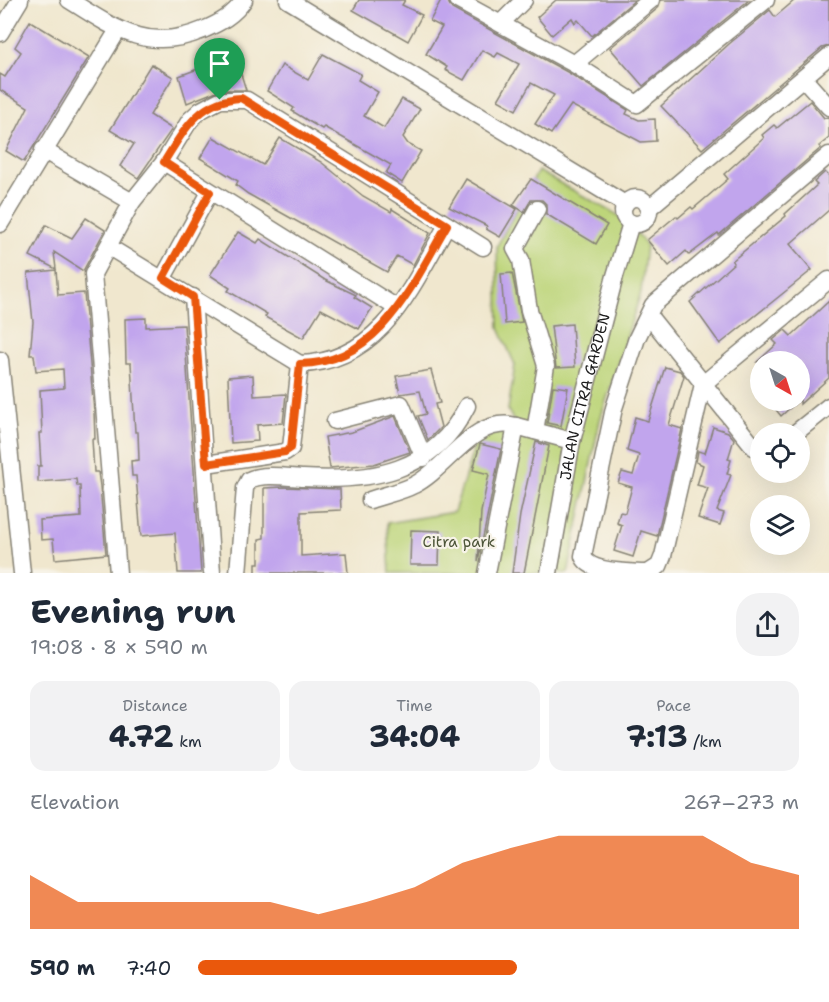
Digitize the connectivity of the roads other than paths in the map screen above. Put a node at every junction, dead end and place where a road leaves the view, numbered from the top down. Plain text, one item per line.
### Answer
1 (20, 0) edge
2 (69, 0) edge
3 (244, 0) edge
4 (288, 0) edge
5 (457, 0) edge
6 (524, 0) edge
7 (651, 0) edge
8 (766, 0) edge
9 (501, 23) junction
10 (118, 30) junction
11 (0, 33) edge
12 (829, 56) edge
13 (574, 64) junction
14 (804, 78) junction
15 (829, 107) edge
16 (43, 150) junction
17 (829, 155) edge
18 (164, 162) junction
19 (210, 192) junction
20 (132, 202) junction
21 (625, 204) junction
22 (649, 208) junction
23 (537, 209) dead end
24 (631, 223) junction
25 (0, 224) edge
26 (447, 225) junction
27 (483, 246) dead end
28 (109, 247) junction
29 (163, 278) junction
30 (829, 280) edge
31 (193, 297) junction
32 (397, 308) junction
33 (649, 316) junction
34 (0, 360) edge
35 (300, 364) junction
36 (703, 384) junction
37 (467, 406) dead end
38 (829, 406) edge
39 (335, 421) dead end
40 (808, 423) edge
41 (516, 426) junction
42 (535, 431) junction
43 (572, 441) junction
44 (750, 442) edge
45 (424, 458) junction
46 (206, 464) junction
47 (370, 500) dead end
48 (22, 573) edge
49 (118, 573) edge
50 (212, 573) edge
51 (238, 573) edge
52 (487, 573) edge
53 (549, 573) edge
54 (646, 573) edge

1 - 11 street
2 - 10 street
3 - 10 street
4 - 21 street
5 - 9 street
6 - 9 street
7 - 13 street
8 - 13 street
9 - 13 street
10 - 16 street
12 - 14 street
14 - 15 street
14 - 22 street
16 - 20 street
16 - 25 street
17 - 33 street
18 - 19 street
18 - 20 street
18 - 26 street
19 - 29 street
19 - 32 street
20 - 28 street
21 - 22 street
21 - 24 street
22 - 24 street
23 - 42 street
24 - 43 street, JALAN CITRA GARDEN
26 - 27 street
26 - 32 street
28 - 29 street
28 - 49 street
29 - 31 street
30 - 36 street
31 - 35 street
31 - 46 street
32 - 35 street
33 - 36 street
33 - 54 street
34 - 48 street
35 - 46 street
36 - 44 street
36 - 54 street
37 - 45 street
38 - 40 street
39 - 45 street
41 - 42 street
41 - 47 street
41 - 52 street
42 - 43 street
43 - 53 street, JALAN CITRA GARDEN
45 - 51 street
46 - 50 street

